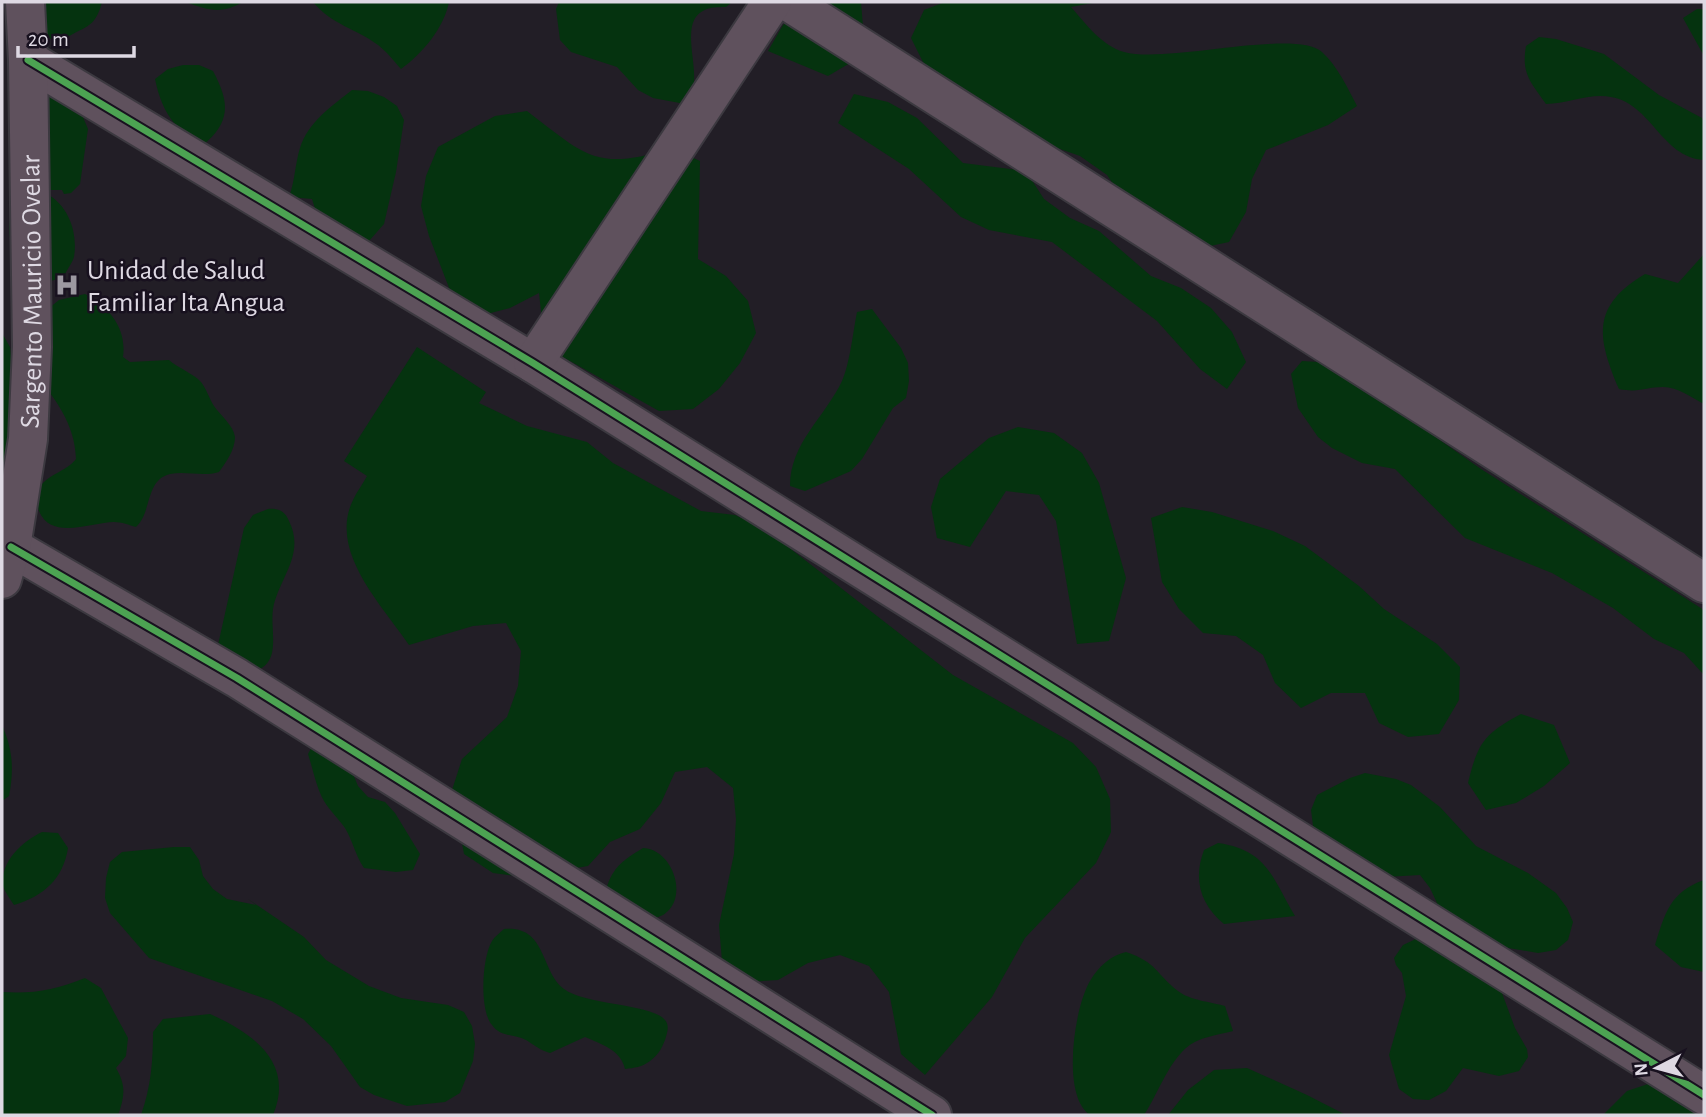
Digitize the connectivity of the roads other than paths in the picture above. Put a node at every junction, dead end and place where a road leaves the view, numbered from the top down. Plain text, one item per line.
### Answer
1 (25, 2) edge
2 (772, 2) edge
3 (789, 2) edge
4 (28, 60) junction
5 (533, 363) junction
6 (7, 563) edge
7 (1704, 583) edge
8 (1704, 1095) edge
9 (932, 1115) edge

1 - 4 street, Sargento Mauricio Ovelar
2 - 5 street
3 - 7 street
4 - 5 street
4 - 6 street, Sargento Mauricio Ovelar
5 - 8 street
6 - 9 street

